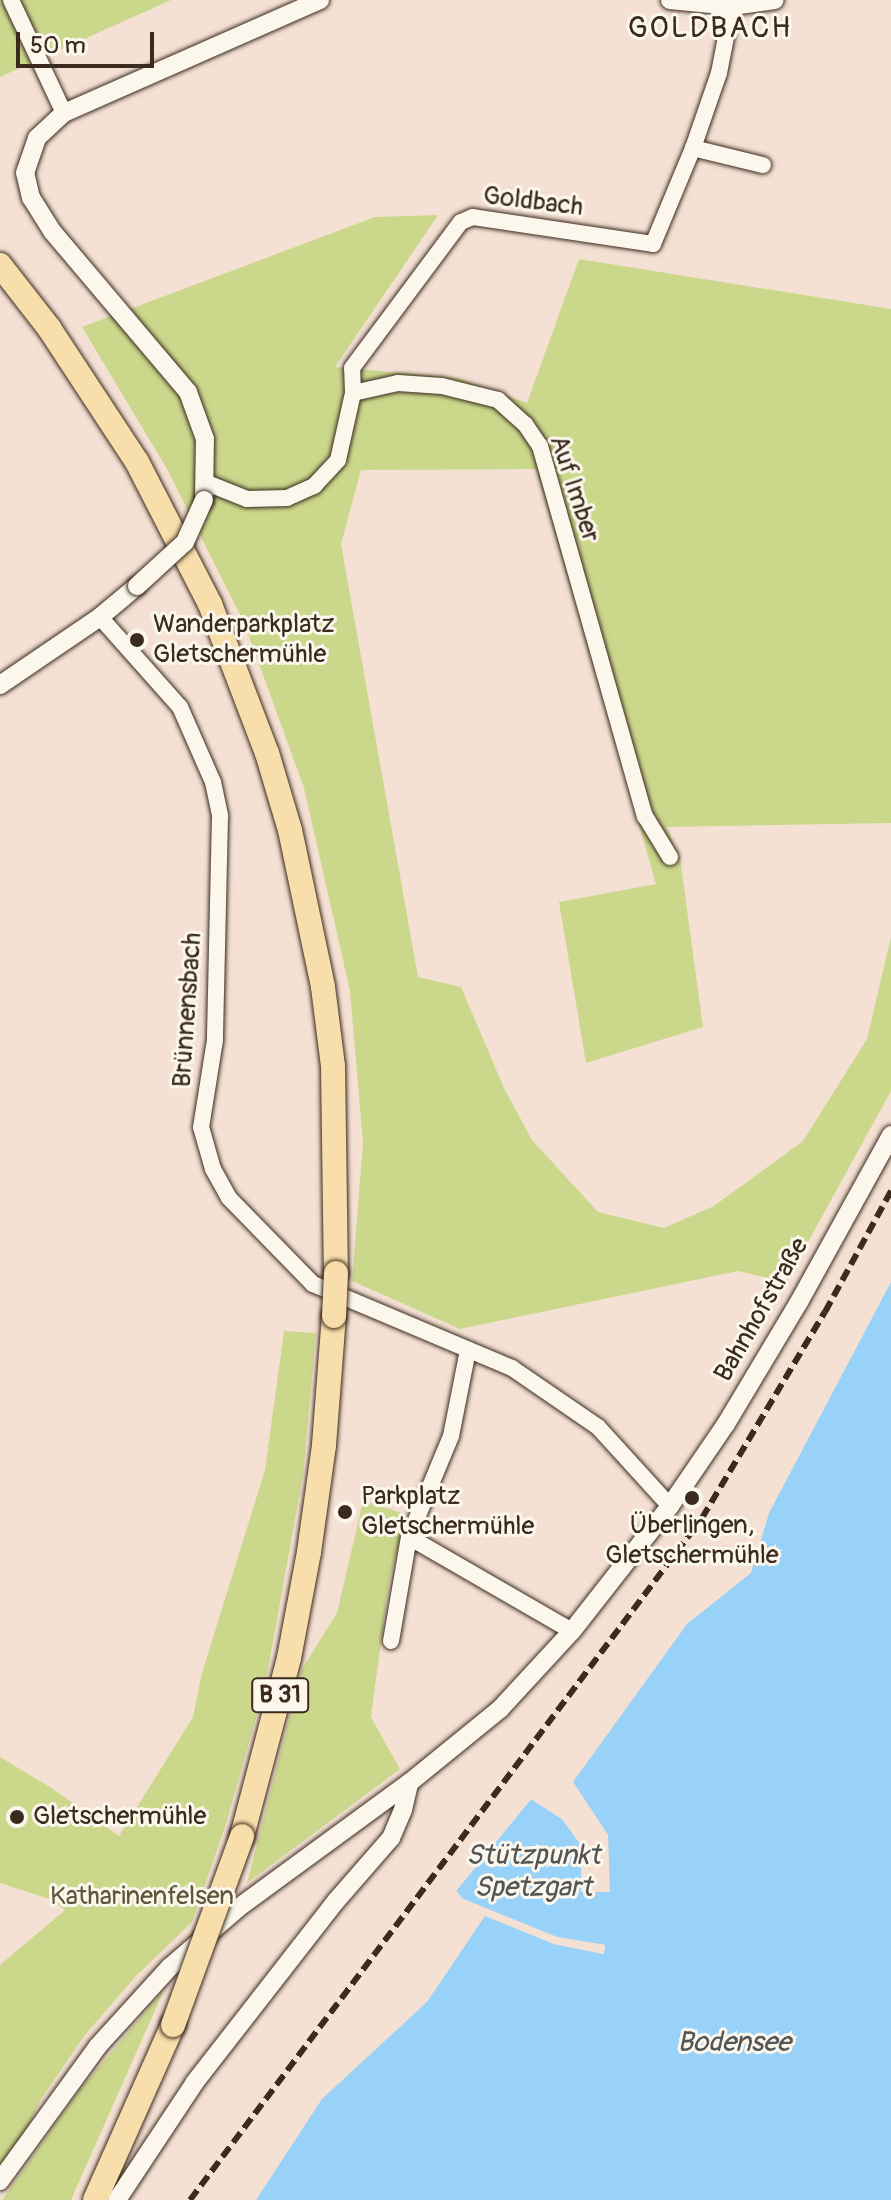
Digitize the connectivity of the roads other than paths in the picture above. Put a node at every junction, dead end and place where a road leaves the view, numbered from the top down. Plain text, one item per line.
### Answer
1 (11, 0) edge
2 (320, 0) edge
3 (670, 0) edge
4 (775, 0) edge
5 (732, 6) junction
6 (64, 113) junction
7 (693, 148) junction
8 (763, 165) dead end
9 (0, 265) edge
10 (353, 393) junction
11 (205, 491) junction
12 (100, 617) junction
13 (0, 685) edge
14 (670, 857) dead end
15 (891, 1135) edge
16 (468, 1350) junction
17 (670, 1506) junction
18 (409, 1537) junction
19 (572, 1631) junction
20 (391, 1641) dead end
21 (409, 1783) junction
22 (0, 2181) edge
23 (95, 2200) edge
24 (117, 2200) edge

1 - 6 street
2 - 6 street
3 - 5 street
4 - 5 street
5 - 7 street, Goldbach
6 - 11 street
7 - 8 street
7 - 10 street, Goldbach
9 - 23 main road, B 31, bridge
10 - 11 street
10 - 14 street, Auf Imber
11 - 12 street, bridge
12 - 13 street
12 - 16 street, Brünnensbach
15 - 17 street, Bahnhofstraße
16 - 17 street, Brünnensbach
16 - 18 street
17 - 19 street, Bahnhofstraße
18 - 19 street
18 - 20 street
19 - 21 street, Bahnhofstraße
21 - 22 street, Bahnhofstraße
21 - 24 street

